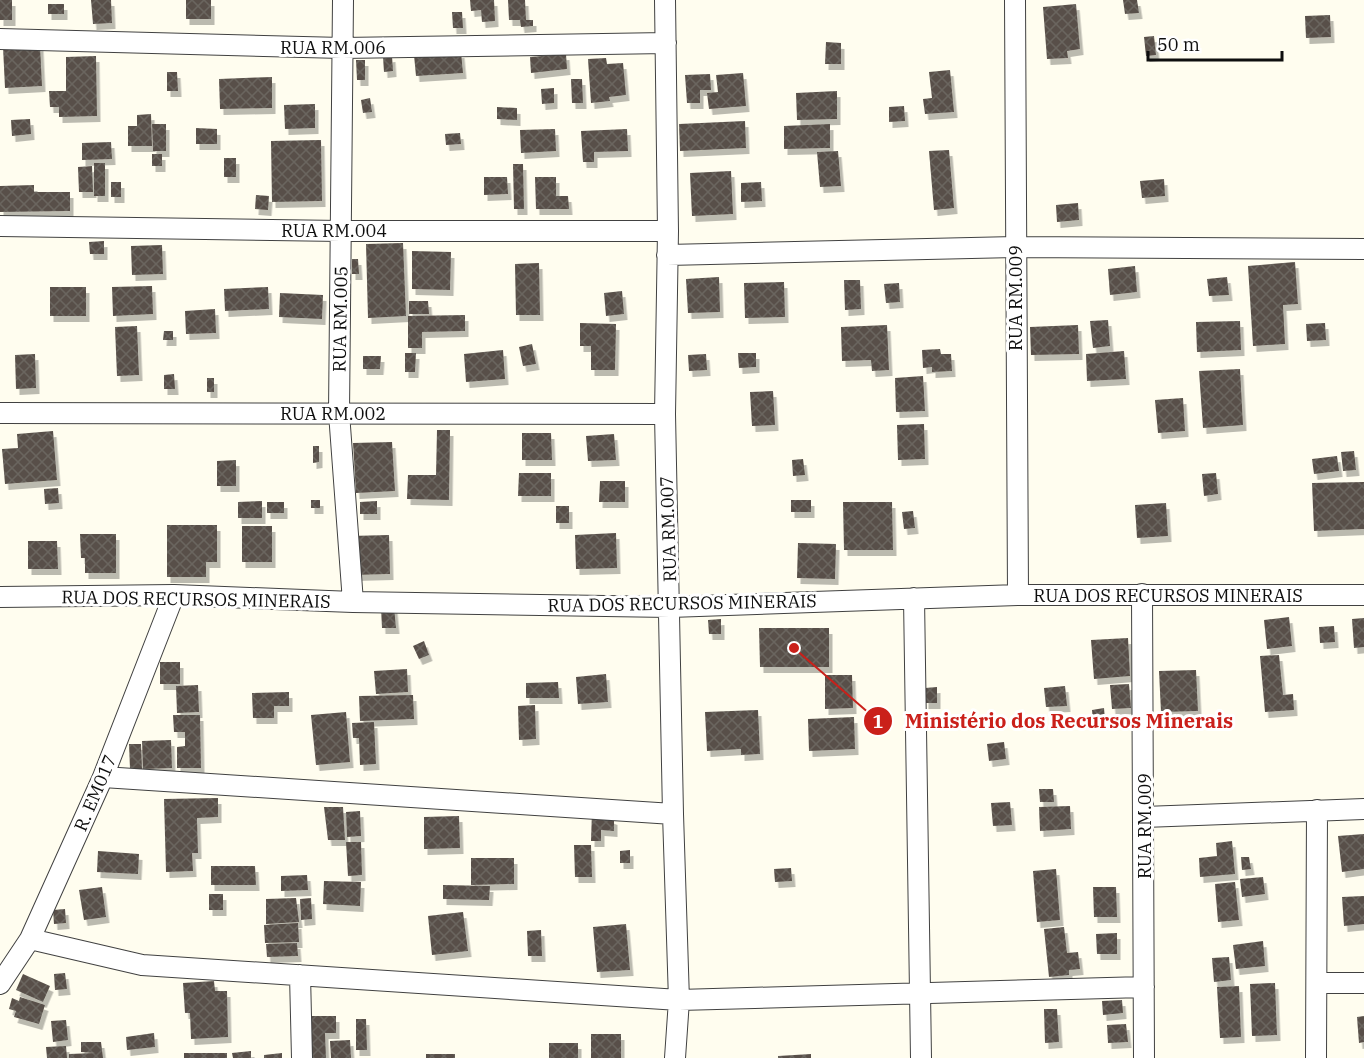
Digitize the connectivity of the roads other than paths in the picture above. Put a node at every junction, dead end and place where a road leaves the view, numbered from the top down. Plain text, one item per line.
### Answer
1 (343, 0) edge
2 (665, 0) edge
3 (1015, 0) edge
4 (0, 39) edge
5 (666, 43) junction
6 (342, 48) junction
7 (0, 226) edge
8 (340, 231) junction
9 (668, 231) junction
10 (1015, 247) junction
11 (1364, 249) edge
12 (667, 255) junction
13 (0, 413) edge
14 (339, 413) junction
15 (665, 414) junction
16 (1142, 594) junction
17 (174, 595) junction
18 (1018, 595) junction
19 (1364, 595) edge
20 (0, 597) edge
21 (914, 598) junction
22 (353, 602) junction
23 (670, 607) junction
24 (103, 777) junction
25 (1364, 809) edge
26 (1317, 810) junction
27 (673, 814) junction
28 (1144, 817) junction
29 (30, 939) junction
30 (300, 975) junction
31 (1317, 983) junction
32 (1364, 983) edge
33 (0, 984) edge
34 (1144, 987) junction
35 (921, 994) junction
36 (679, 1000) junction
37 (302, 1058) edge
38 (675, 1058) edge
39 (921, 1058) edge
40 (1144, 1058) edge
41 (1316, 1058) edge

1 - 6 street, RUA RM.005
2 - 5 street, RUA RM.007
3 - 10 street, RUA RM.009
4 - 6 street, RUA RM.006
5 - 6 street, RUA RM.006
5 - 9 street, RUA RM.007
6 - 8 street, RUA RM.005
7 - 8 street, RUA RM.004
8 - 9 street, RUA RM.004
8 - 14 street, RUA RM.005
9 - 12 street, RUA RM.007
10 - 11 street
10 - 12 street
10 - 18 street, RUA RM.009
12 - 15 street, RUA RM.007
13 - 14 street, RUA RM.002
14 - 15 street, RUA RM.002
14 - 22 street, RUA RM.005
15 - 23 street, RUA RM.007
16 - 18 street, RUA DOS RECURSOS MINERAIS
16 - 19 street, RUA DOS RECURSOS MINERAIS
16 - 28 street, RUA RM.009
17 - 20 street, RUA DOS RECURSOS MINERAIS
17 - 22 street, RUA DOS RECURSOS MINERAIS
17 - 24 street, R. EM017
18 - 21 street, RUA DOS RECURSOS MINERAIS
21 - 23 street, RUA DOS RECURSOS MINERAIS
21 - 35 street
22 - 23 street, RUA DOS RECURSOS MINERAIS
23 - 27 street, RUA RM.007
24 - 27 street
24 - 29 street, R. EM017
25 - 26 street
26 - 28 street
26 - 31 street
27 - 36 street, RUA RM.007
28 - 34 street, RUA RM.009
29 - 30 street
29 - 33 street, R. EM017
30 - 36 street
30 - 37 street
31 - 32 street
31 - 41 street
34 - 35 street
34 - 40 street, RUA RM.009
35 - 36 street
35 - 39 street
36 - 38 street, RUA RM.007

